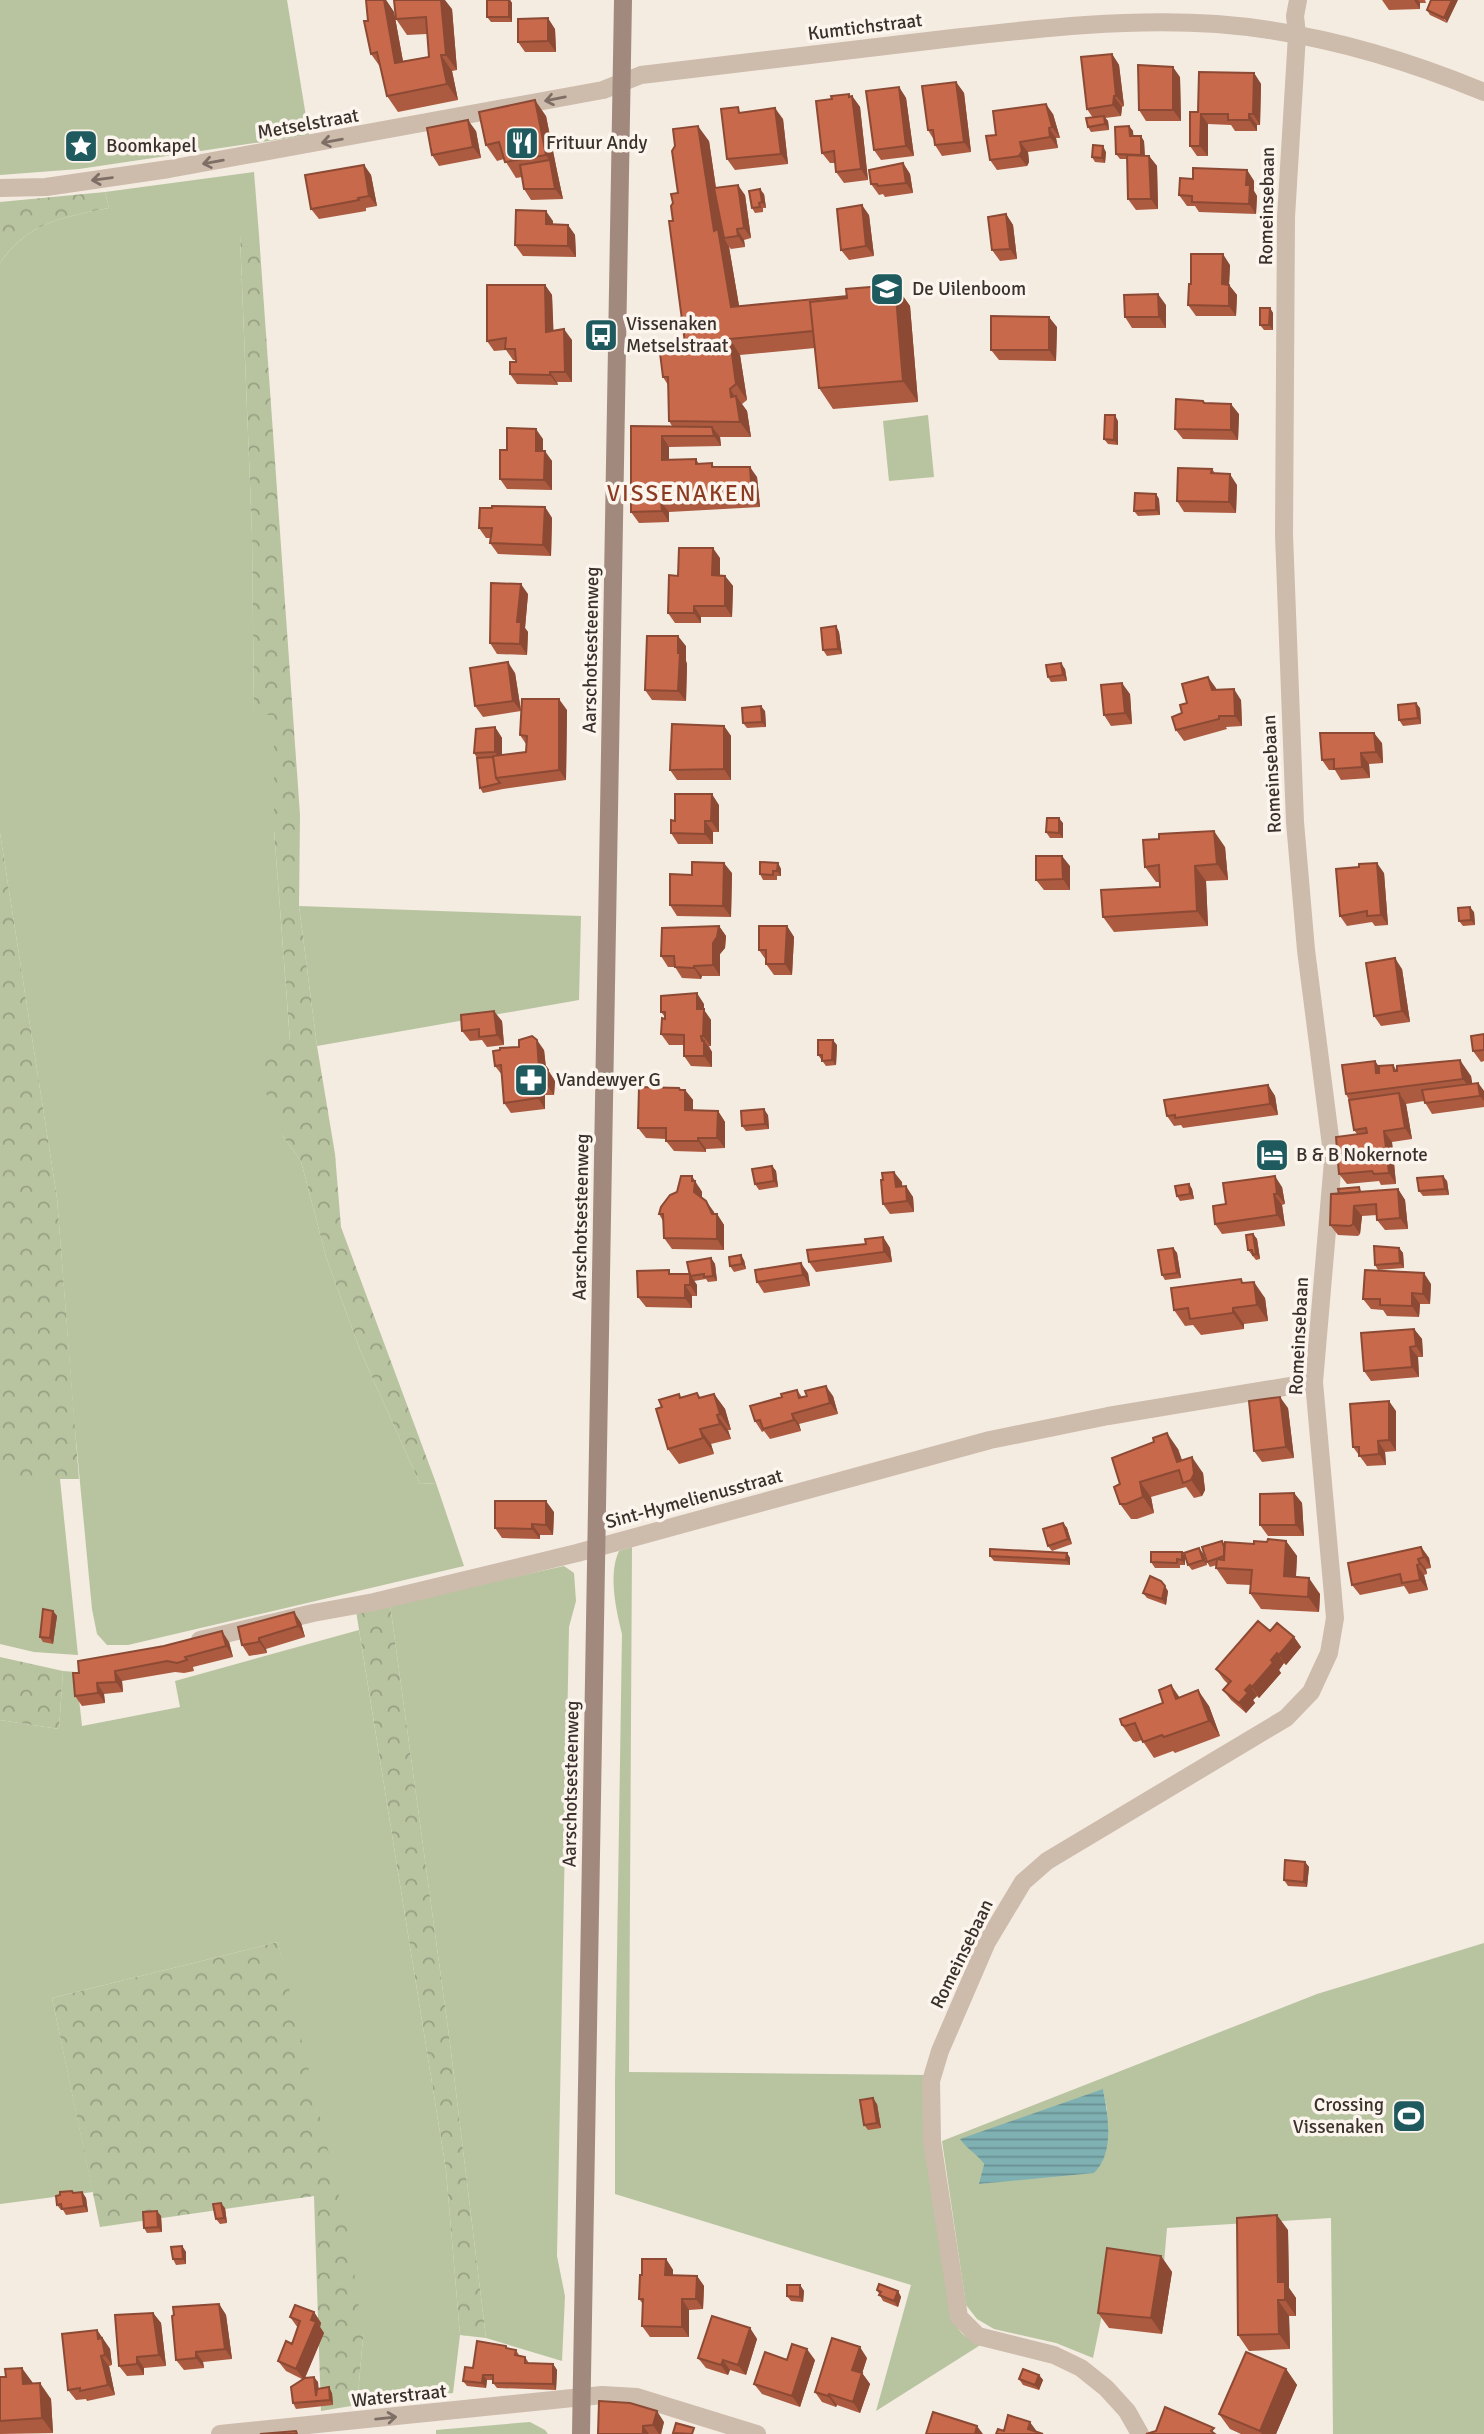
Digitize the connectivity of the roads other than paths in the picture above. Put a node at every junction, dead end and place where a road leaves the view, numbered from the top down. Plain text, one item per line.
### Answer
1 (623, 0) edge
2 (1298, 0) edge
3 (1297, 36) junction
4 (621, 83) junction
5 (1484, 92) edge
6 (0, 188) edge
7 (1314, 1382) junction
8 (596, 1548) junction
9 (187, 1643) edge
10 (582, 2398) junction
11 (220, 2434) edge
12 (581, 2434) edge
13 (757, 2434) edge
14 (1140, 2434) edge

1 - 4 main road, Aarschotsesteenweg
2 - 3 street, Romeinsebaan
3 - 4 street, Kumtichstraat
3 - 5 street, Kumtichstraat
3 - 7 street, Romeinsebaan
4 -> 6 street, Metselstraat
4 - 8 main road, Aarschotsesteenweg
7 - 8 street, Sint-Hymelienusstraat
7 - 14 street, Romeinsebaan
8 - 9 street, Sint-Hymelienusstraat
8 - 10 main road, Aarschotsesteenweg
11 -> 10 street, Waterstraat
10 - 12 main road, Aarschotsesteenweg
10 - 13 street, Waterstraat

